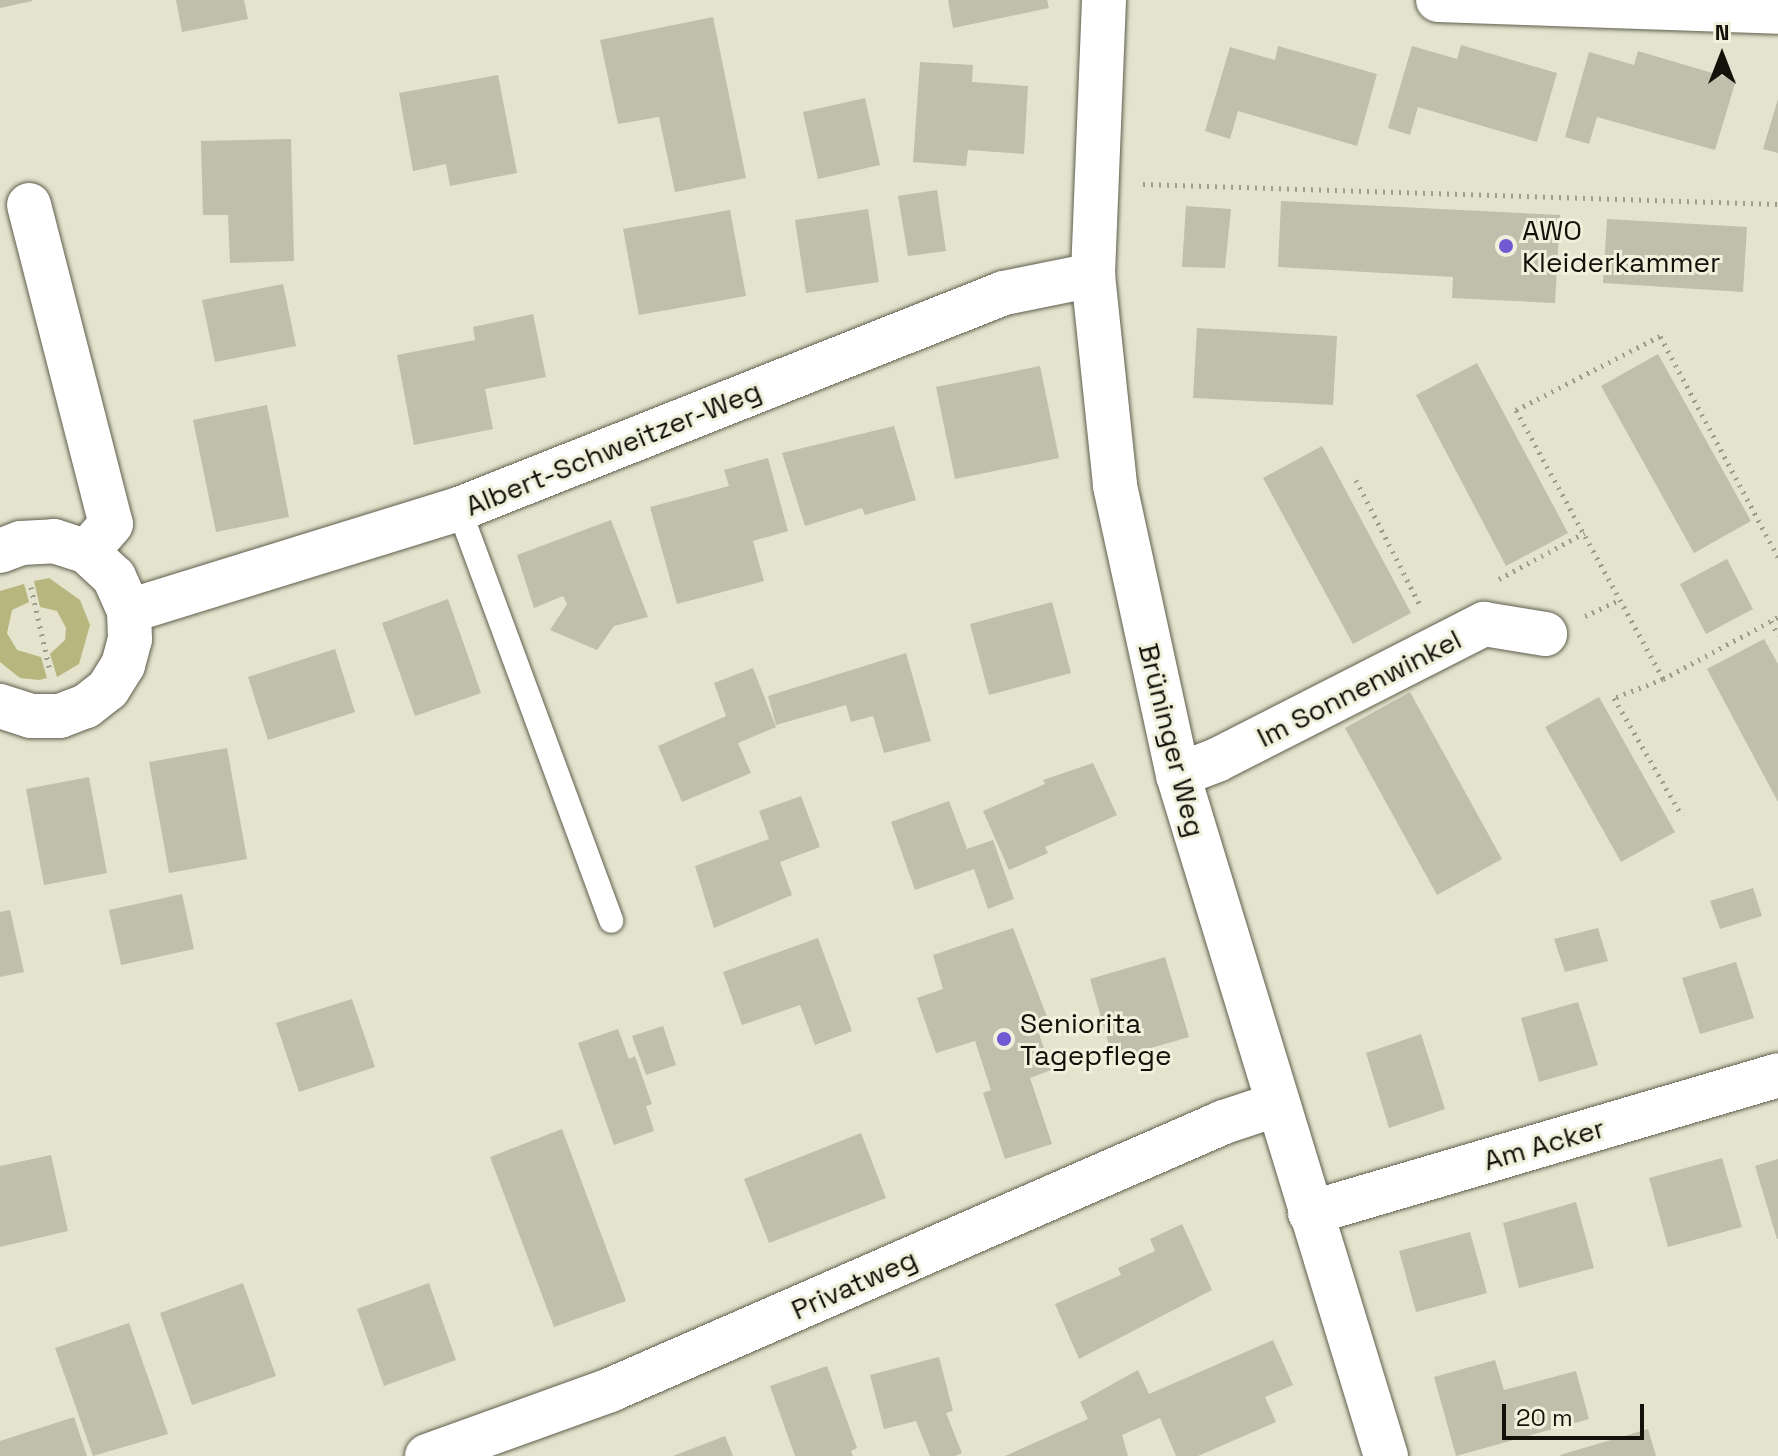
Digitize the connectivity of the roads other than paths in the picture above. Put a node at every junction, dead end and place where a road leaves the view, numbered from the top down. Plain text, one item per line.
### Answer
1 (1104, 0) edge
2 (1438, 0) edge
3 (1778, 12) edge
4 (29, 205) dead end
5 (1093, 275) junction
6 (459, 509) junction
7 (10, 547) edge
8 (87, 552) junction
9 (129, 611) junction
10 (1545, 634) dead end
11 (0, 706) edge
12 (1178, 775) junction
13 (611, 921) dead end
14 (1778, 1075) edge
15 (1278, 1104) junction
16 (1310, 1213) junction
17 (427, 1456) edge
18 (1386, 1456) edge

1 - 5 street, Brüninger Weg
2 - 3 street
4 - 8 street
5 - 6 street, Albert-Schweitzer-Weg
5 - 12 street, Brüninger Weg
6 - 9 street, Albert-Schweitzer-Weg
6 - 13 lane
7 - 8 street
8 - 9 street
9 - 11 street
10 - 12 street, Im Sonnenwinkel
12 - 15 street, Brüninger Weg
14 - 16 street, Am Acker
15 - 16 street, Brüninger Weg
15 - 17 street, Privatweg
16 - 18 street, Brüninger Weg

